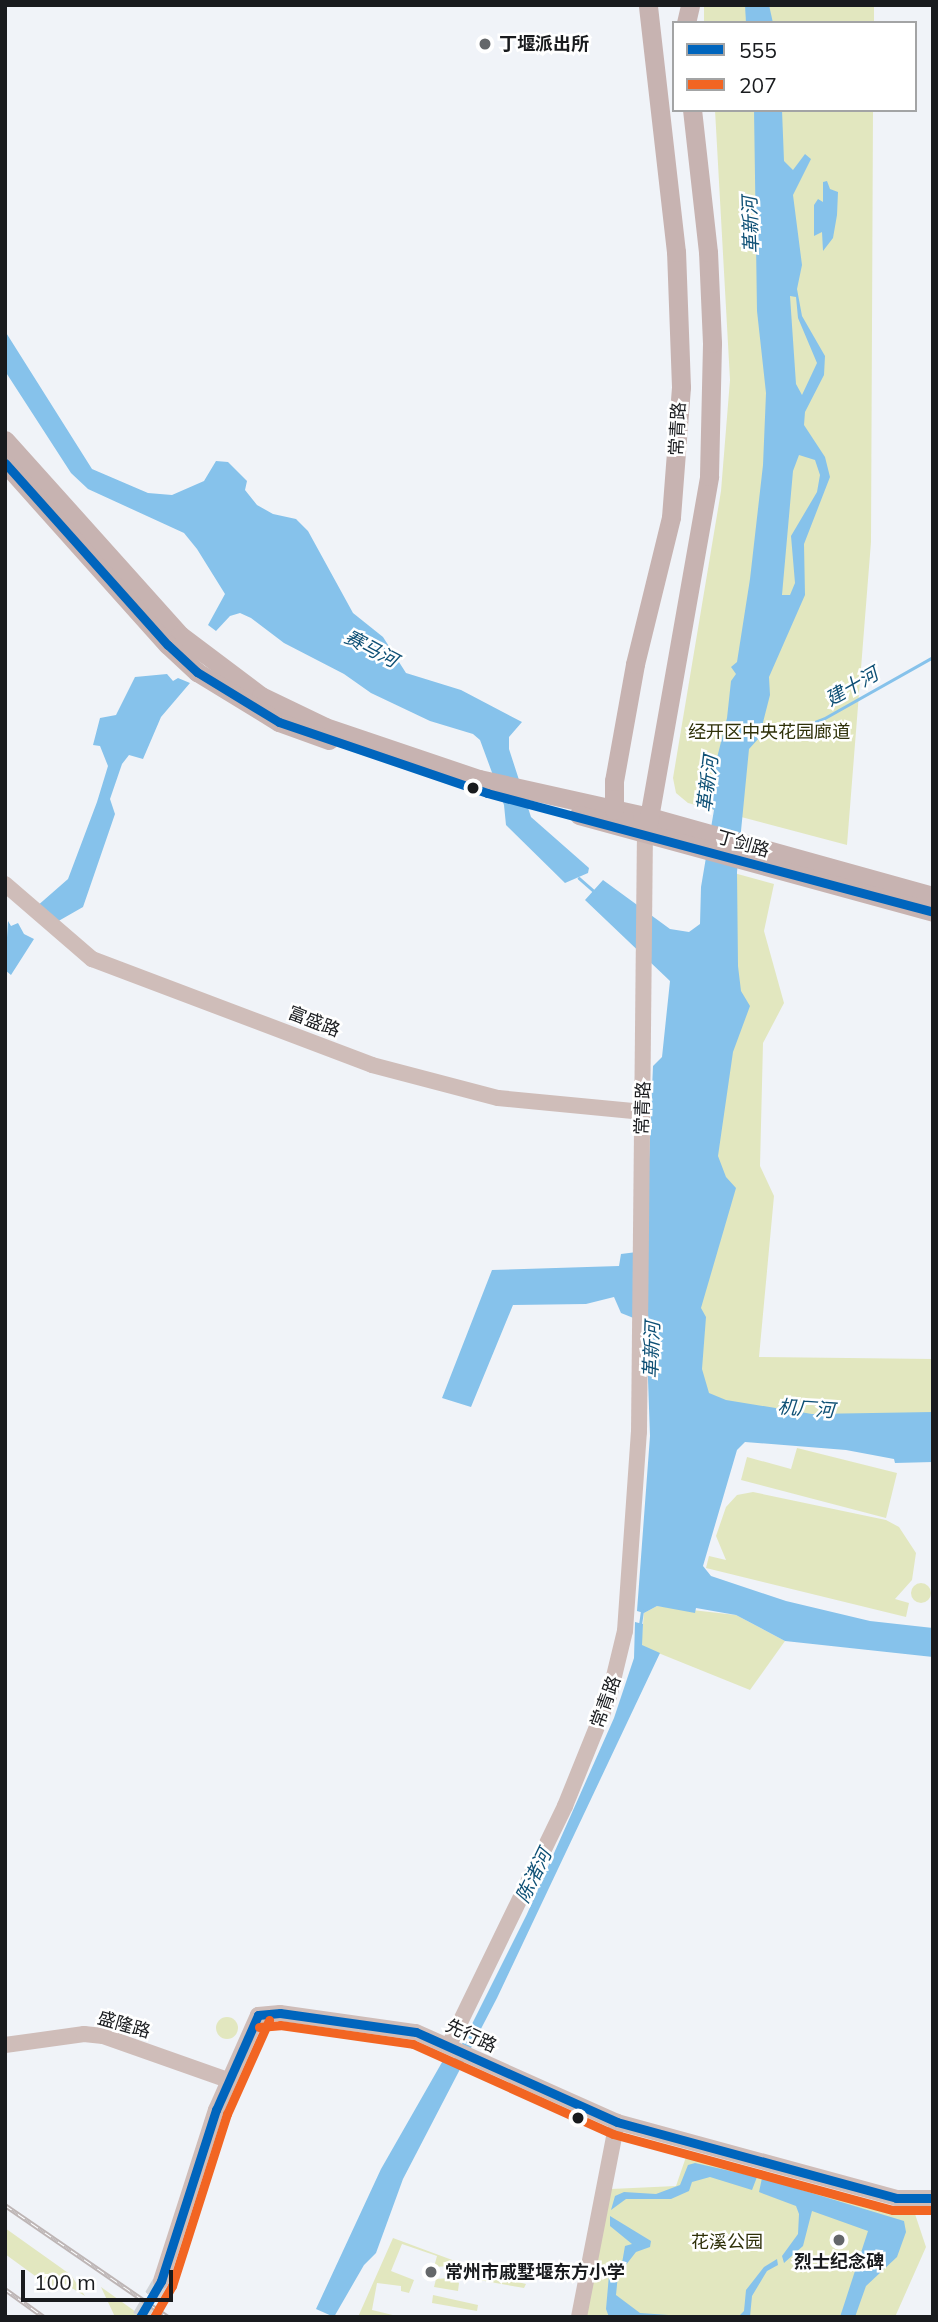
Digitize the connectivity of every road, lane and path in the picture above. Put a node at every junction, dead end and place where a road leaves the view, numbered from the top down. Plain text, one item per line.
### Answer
1 (646, 5) edge
2 (692, 112) edge
3 (5, 440) edge
4 (5, 463) edge
5 (483, 786) junction
6 (532, 797) junction
7 (614, 810) junction
8 (649, 825) junction
9 (746, 852) junction
10 (5, 884) edge
11 (933, 896) edge
12 (933, 912) edge
13 (643, 1112) junction
14 (5, 2045) edge
15 (452, 2047) junction
16 (228, 2080) junction
17 (617, 2122) junction
18 (933, 2198) edge
19 (161, 2281) tunnel mouth
20 (579, 2317) edge

1 - 7 main road, 常青路
2 - 8 main road, 常青路
3 - 5 main road, 丁剑路
4 - 5 main road, 丁剑路
5 - 6 main road, 丁剑路
6 - 7 main road, 丁剑路
6 - 8 main road, 丁剑路
7 - 8 main road
8 - 9 main road, 丁剑路
8 - 13 street, 常青路
9 - 11 main road, 丁剑路
9 - 12 main road, 丁剑路
10 - 13 street, 富盛路
13 - 15 street, 常青路
14 - 16 street, 盛隆路
15 - 16 street, 先行路
15 - 17 street, 先行路
16 - 19 street, 先行路
17 - 18 street, 先行路
17 - 20 street

